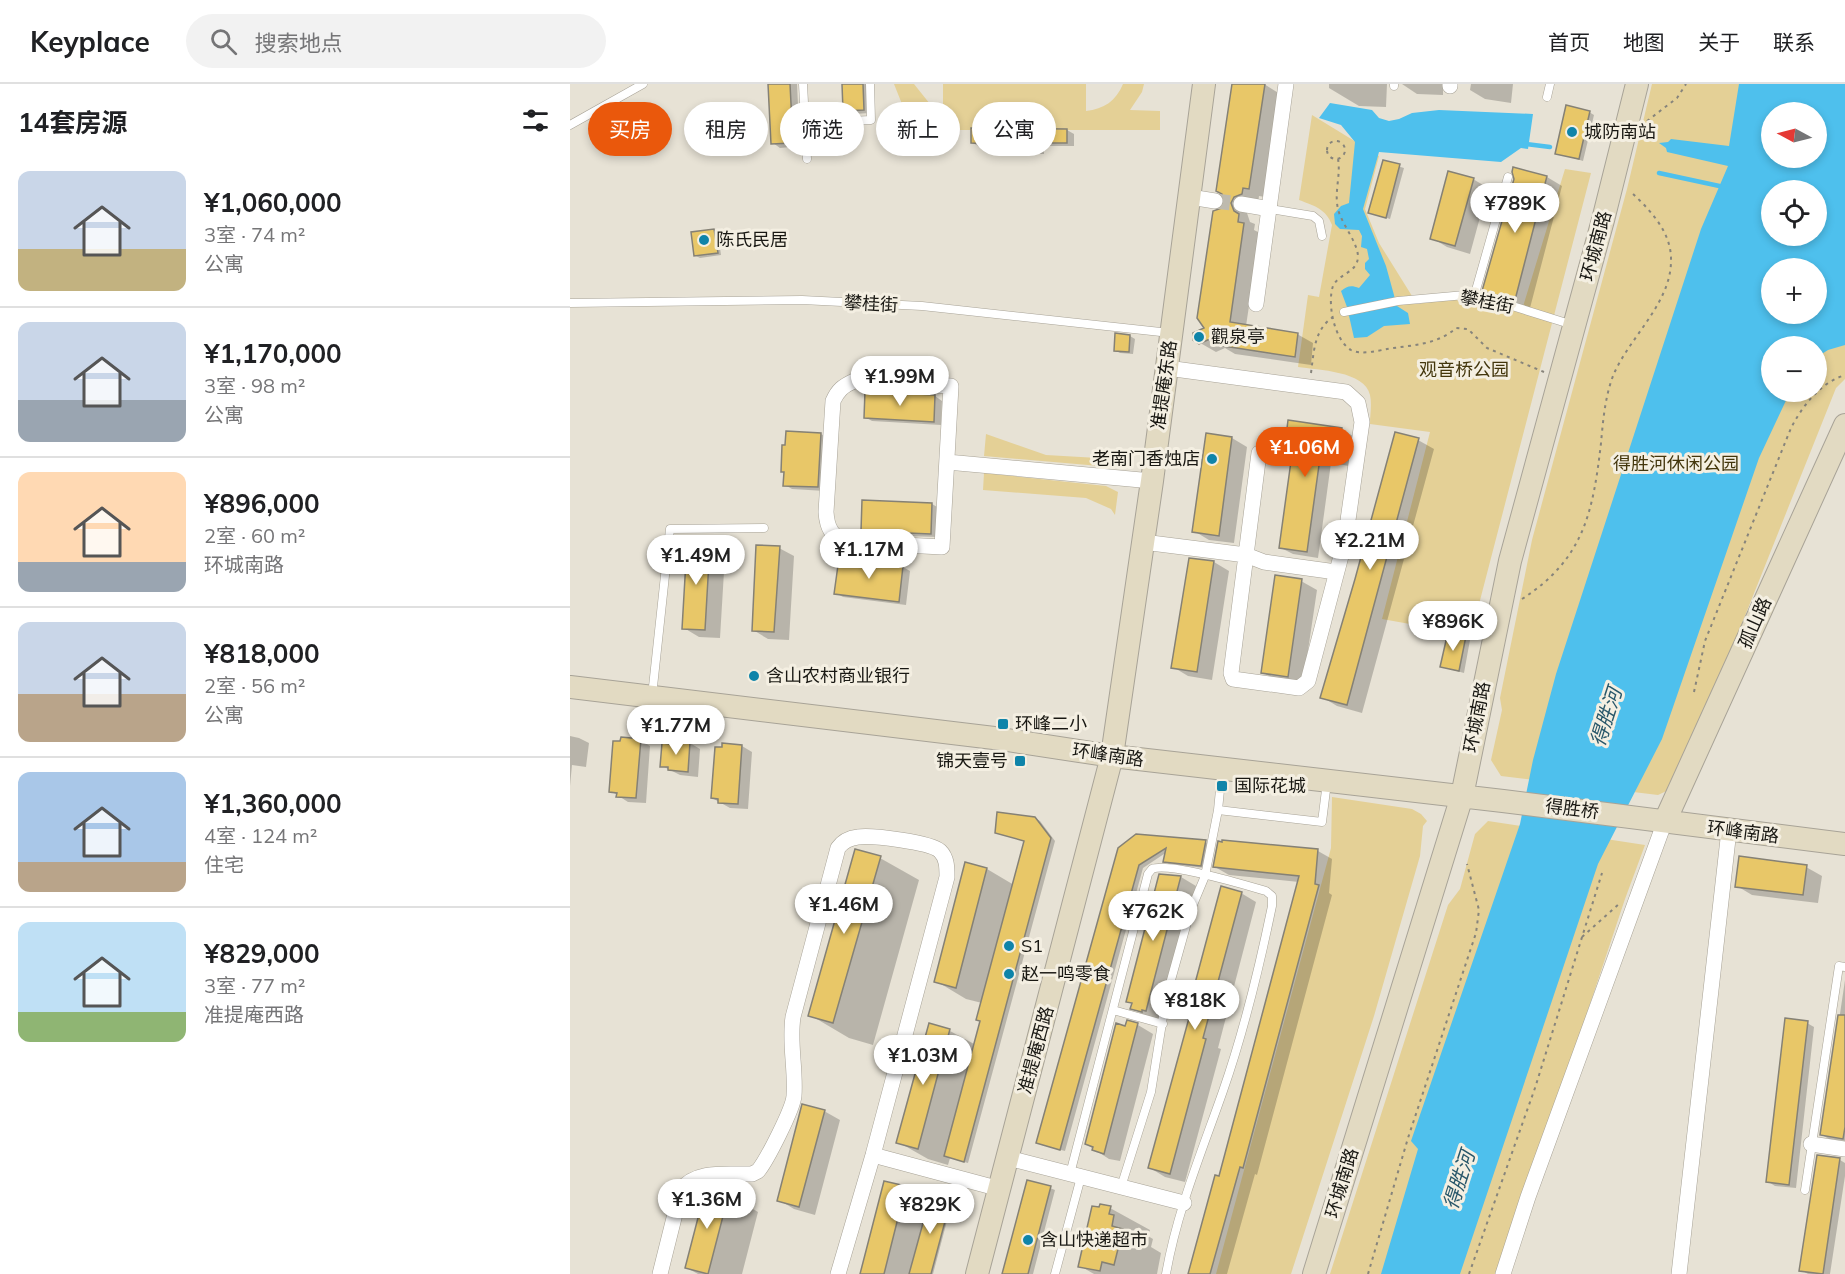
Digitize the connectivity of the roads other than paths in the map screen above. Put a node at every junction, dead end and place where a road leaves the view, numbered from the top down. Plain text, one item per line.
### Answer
1 (643, 84) edge
2 (803, 84) edge
3 (870, 84) edge
4 (1204, 84) edge
5 (1286, 84) edge
6 (1550, 84) edge
7 (1637, 84) edge
8 (1547, 98) dead end
9 (804, 102) edge
10 (864, 120) edge
11 (570, 125) edge
12 (807, 156) edge
13 (807, 159) dead end
14 (1508, 177) dead end
15 (1190, 197) junction
16 (1215, 201) tunnel mouth
17 (1241, 204) tunnel mouth
18 (1270, 209) junction
19 (1322, 236) dead end
20 (1474, 297) junction
21 (570, 303) edge
22 (1256, 304) dead end
23 (1344, 312) road end
24 (1574, 326) junction
25 (1171, 333) junction
26 (1167, 368) junction
27 (1845, 425) edge
28 (1259, 453) dead end
29 (947, 462) junction
30 (1152, 481) junction
31 (764, 528) dead end
32 (1143, 542) junction
33 (1246, 555) junction
34 (1336, 572) junction
35 (570, 687) edge
36 (652, 697) junction
37 (1112, 756) junction
38 (1222, 769) junction
39 (1327, 781) junction
40 (1462, 796) junction
41 (1503, 801) joint
42 (1218, 810) junction
43 (1641, 818) joint
44 (1665, 821) junction
45 (1729, 830) junction
46 (1845, 844) edge
47 (1205, 876) junction
48 (1845, 967) edge
49 (1113, 1010) junction
50 (1163, 1024) junction
51 (1812, 1144) junction
52 (1845, 1149) edge
53 (873, 1155) junction
54 (1008, 1158) junction
55 (1076, 1176) junction
56 (1121, 1187) junction
57 (1000, 1189) junction
58 (1805, 1190) dead end
59 (1184, 1203) junction
60 (660, 1274) edge
61 (838, 1274) edge
62 (977, 1274) edge
63 (1056, 1274) edge
64 (1166, 1274) edge
65 (1314, 1274) edge
66 (1503, 1274) edge
67 (1679, 1274) edge

1 - 11 lane
2 - 9 lane
3 - 10 lane
4 - 15 main road, 准提庵东路
5 - 18 street
6 - 8 lane
7 - 24 main road, 环城南路
12 - 13 lane
14 - 20 lane
15 - 16 street
15 - 25 main road, 准提庵东路
17 - 18 street
18 - 19 lane
18 - 22 street
20 - 23 lane, 攀桂街
20 - 24 lane, 攀桂街
21 - 25 lane, 攀桂街
24 - 40 main road, 环城南路
25 - 26 main road, 准提庵东路
26 - 30 main road, 准提庵东路
26 - 34 street
27 - 44 main road, 孤山路
28 - 33 street
29 - 29 street
29 - 30 street
30 - 32 main road, 准提庵东路
31 - 36 lane
32 - 33 street
32 - 37 main road, 准提庵东路
33 - 34 street
33 - 34 street
35 - 36 main road, 环峰南路
36 - 37 main road, 环峰南路
37 - 38 main road, 环峰南路
37 - 54 main road, 准提庵西路
38 - 39 main road, 环峰南路
38 - 42 lane
39 - 40 main road, 环峰南路
39 - 42 lane
40 - 41 main road, 环峰南路
40 - 65 main road, 环城南路
41 - 43 main road, 得胜桥
42 - 47 lane
43 - 44 main road, 环峰南路
44 - 45 main road, 环峰南路
44 - 66 street
45 - 46 main road, 环峰南路
45 - 67 street
47 - 49 lane
47 - 50 lane
47 - 59 lane
48 - 51 lane
49 - 50 lane
49 - 55 lane
50 - 56 lane
51 - 52 street
51 - 58 lane
53 - 57 street
53 - 60 street
53 - 61 street
54 - 55 street
54 - 57 main road, 准提庵西路
55 - 56 street
55 - 63 lane
56 - 59 street
57 - 62 main road, 准提庵西路
59 - 64 lane

